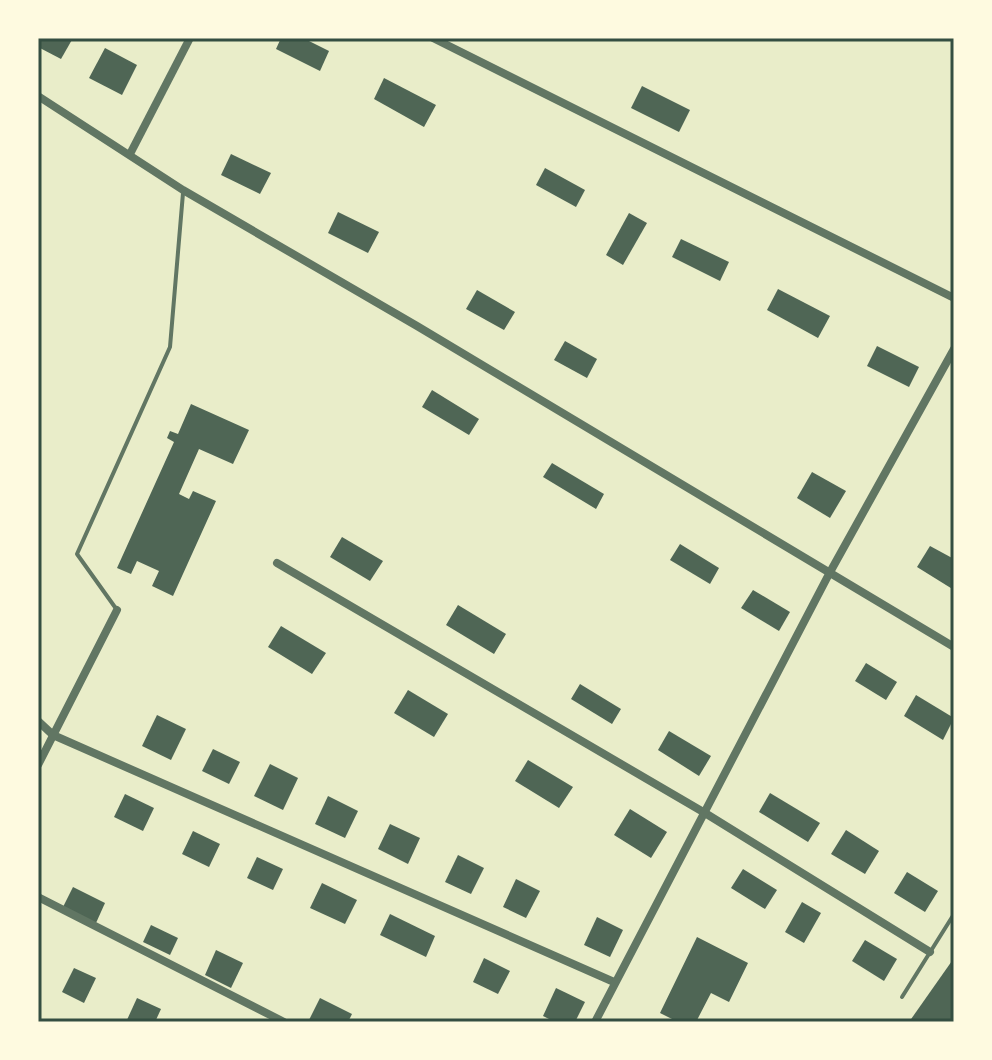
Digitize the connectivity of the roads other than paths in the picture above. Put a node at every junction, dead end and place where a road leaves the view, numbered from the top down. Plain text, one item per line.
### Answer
1 (190, 38) edge
2 (433, 38) edge
3 (38, 96) edge
4 (130, 154) junction
5 (183, 190) junction
6 (954, 298) edge
7 (954, 349) edge
8 (277, 563) dead end
9 (829, 574) junction
10 (117, 610) joint
11 (954, 647) edge
12 (38, 721) edge
13 (53, 735) junction
14 (38, 765) edge
15 (705, 813) junction
16 (38, 897) edge
17 (954, 914) edge
18 (930, 952) junction
19 (614, 982) junction
20 (902, 997) dead end
21 (284, 1022) edge
22 (595, 1022) edge

1 - 4 street
2 - 6 street
3 - 4 street
4 - 5 street
5 - 9 street
5 - 10 lane
7 - 9 street
8 - 15 street
9 - 11 street
9 - 15 street
10 - 13 street
12 - 13 street
13 - 14 street
13 - 19 street
15 - 18 street
15 - 19 street
16 - 21 street
17 - 18 lane
18 - 20 lane
19 - 22 street

